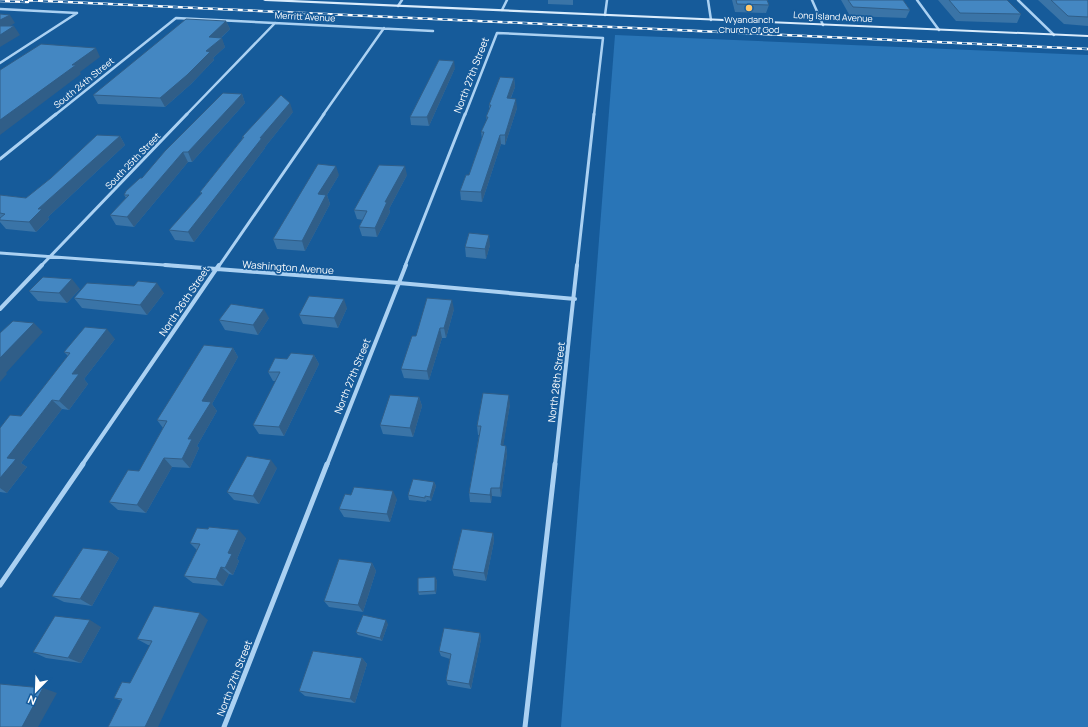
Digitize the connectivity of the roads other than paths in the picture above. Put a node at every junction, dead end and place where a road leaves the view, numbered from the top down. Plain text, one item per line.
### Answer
1 (265, 0) edge
2 (402, 0) edge
3 (507, 0) edge
4 (608, 0) edge
5 (708, 0) edge
6 (812, 0) edge
7 (917, 0) edge
8 (1018, 0) edge
9 (296, 1) edge
10 (398, 6) junction
11 (0, 9) edge
12 (502, 10) junction
13 (606, 15) junction
14 (176, 18) joint
15 (711, 20) junction
16 (276, 23) junction
17 (823, 25) junction
18 (384, 28) junction
19 (939, 30) junction
20 (433, 31) dead end
21 (497, 32) joint
22 (1054, 35) junction
23 (1088, 36) edge
24 (0, 63) edge
25 (0, 159) edge
26 (0, 253) edge
27 (51, 257) junction
28 (216, 270) junction
29 (398, 283) junction
30 (574, 299) junction
31 (0, 309) edge
32 (0, 585) edge
33 (224, 727) edge
34 (525, 727) edge

1 - 9 street, Long Island Avenue
2 - 10 street
3 - 12 street
4 - 13 street
5 - 15 street
6 - 17 street
7 - 19 street
8 - 22 street
9 - 10 street, Long Island Avenue
10 - 12 street, Long Island Avenue
11 - 24 street
12 - 13 street, Long Island Avenue
13 - 15 street, Long Island Avenue
14 - 16 street, Merritt Avenue
14 - 25 street, South 24th Street
15 - 17 street, Long Island Avenue
16 - 18 street, Merritt Avenue
16 - 27 street, South 25th Street
17 - 19 street, Long Island Avenue
18 - 20 street, Merritt Avenue
18 - 28 street, North 26th Street
19 - 22 street, Long Island Avenue
21 - 29 street, North 27th Street
21 - 30 street, North 28th Street
22 - 23 street, Long Island Avenue
26 - 27 street, Washington Avenue
27 - 28 street, Washington Avenue
27 - 31 street, South 25th Street
28 - 29 street, Washington Avenue
28 - 32 street, North 26th Street
29 - 30 street, Washington Avenue
29 - 33 street, North 27th Street
30 - 34 street, North 28th Street

